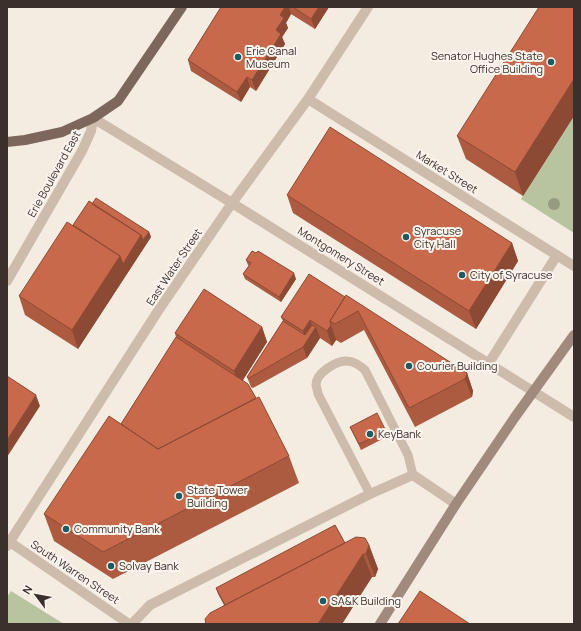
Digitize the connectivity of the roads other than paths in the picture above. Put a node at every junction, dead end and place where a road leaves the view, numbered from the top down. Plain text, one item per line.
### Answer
1 (182, 7) edge
2 (368, 7) edge
3 (308, 99) junction
4 (93, 118) junction
5 (7, 142) edge
6 (232, 203) junction
7 (557, 255) junction
8 (574, 266) edge
9 (7, 281) edge
10 (574, 336) edge
11 (489, 363) junction
12 (533, 392) junction
13 (574, 417) edge
14 (413, 475) junction
15 (370, 494) junction
16 (456, 504) junction
17 (8, 543) edge
18 (131, 624) edge
19 (380, 624) edge

1 - 4 main road
2 - 3 street, East Water Street
3 - 6 street, East Water Street
3 - 7 street, Market Street
4 - 5 main road
4 - 6 street, Montgomery Street
4 - 9 street, Erie Boulevard East
6 - 11 street, Montgomery Street
6 - 17 street, East Water Street
7 - 8 street, Market Street
7 - 11 street
10 - 12 street
11 - 12 street, Montgomery Street
12 - 13 street, Montgomery Street
12 - 16 street
14 - 15 street
14 - 15 lane
14 - 16 street
15 - 18 street
16 - 19 street
17 - 18 street, South Warren Street

